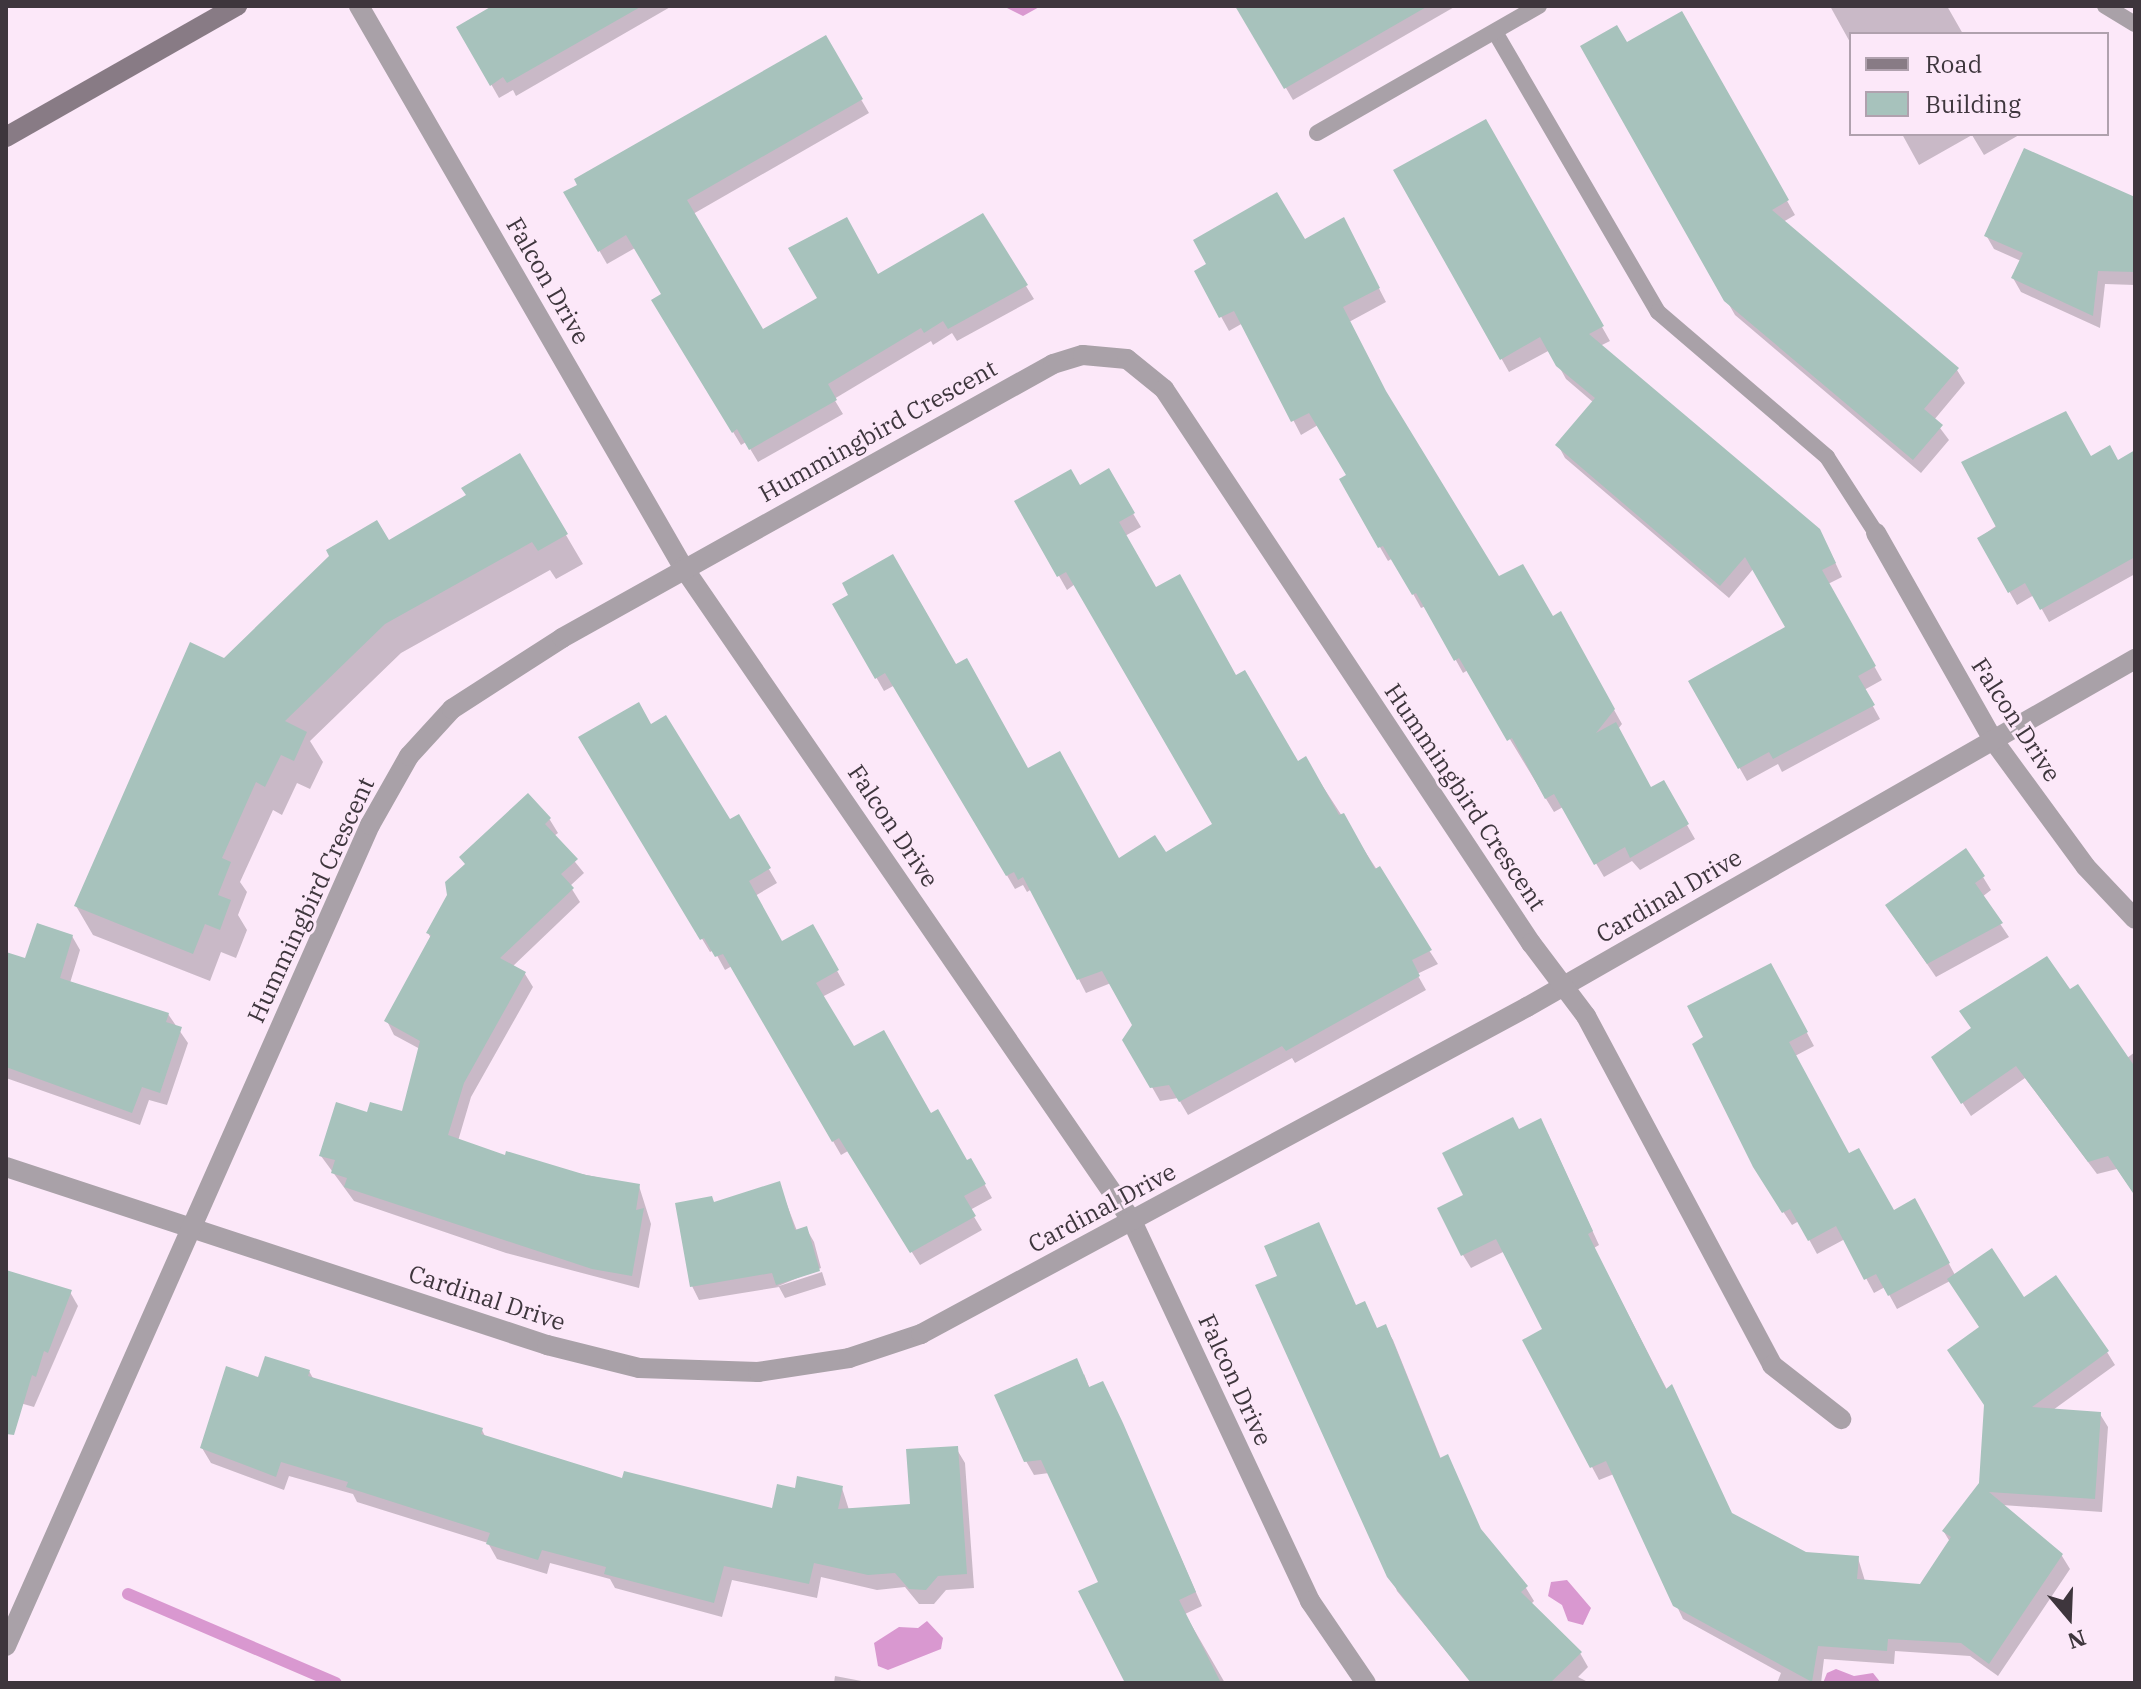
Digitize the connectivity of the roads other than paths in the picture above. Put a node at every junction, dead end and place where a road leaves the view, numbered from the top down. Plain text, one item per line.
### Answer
1 (237, 6) edge
2 (359, 6) edge
3 (1539, 6) edge
4 (2105, 6) edge
5 (2135, 24) edge
6 (1495, 32) junction
7 (1317, 133) dead end
8 (6, 137) edge
9 (1876, 533) joint
10 (683, 567) junction
11 (2135, 659) edge
12 (1993, 740) junction
13 (2135, 919) edge
14 (1564, 987) junction
15 (6, 1167) edge
16 (1132, 1221) junction
17 (192, 1226) junction
18 (1841, 1419) dead end
19 (6, 1646) edge
20 (1366, 1683) edge

1 - 8 main road
2 - 10 street, Falcon Drive
3 - 6 lane
4 - 5 lane
6 - 7 lane
6 - 9 lane
9 - 12 street, Falcon Drive
10 - 14 street, Hummingbird Crescent
10 - 16 street, Falcon Drive
10 - 17 street, Hummingbird Crescent
11 - 12 street, Cardinal Drive
12 - 13 street, Falcon Drive
12 - 14 street, Cardinal Drive
14 - 16 street, Cardinal Drive
14 - 18 street, Hummingbird Crescent
15 - 17 street, Cardinal Drive
16 - 17 street, Cardinal Drive
16 - 20 street, Falcon Drive
17 - 19 street, Hummingbird Crescent

